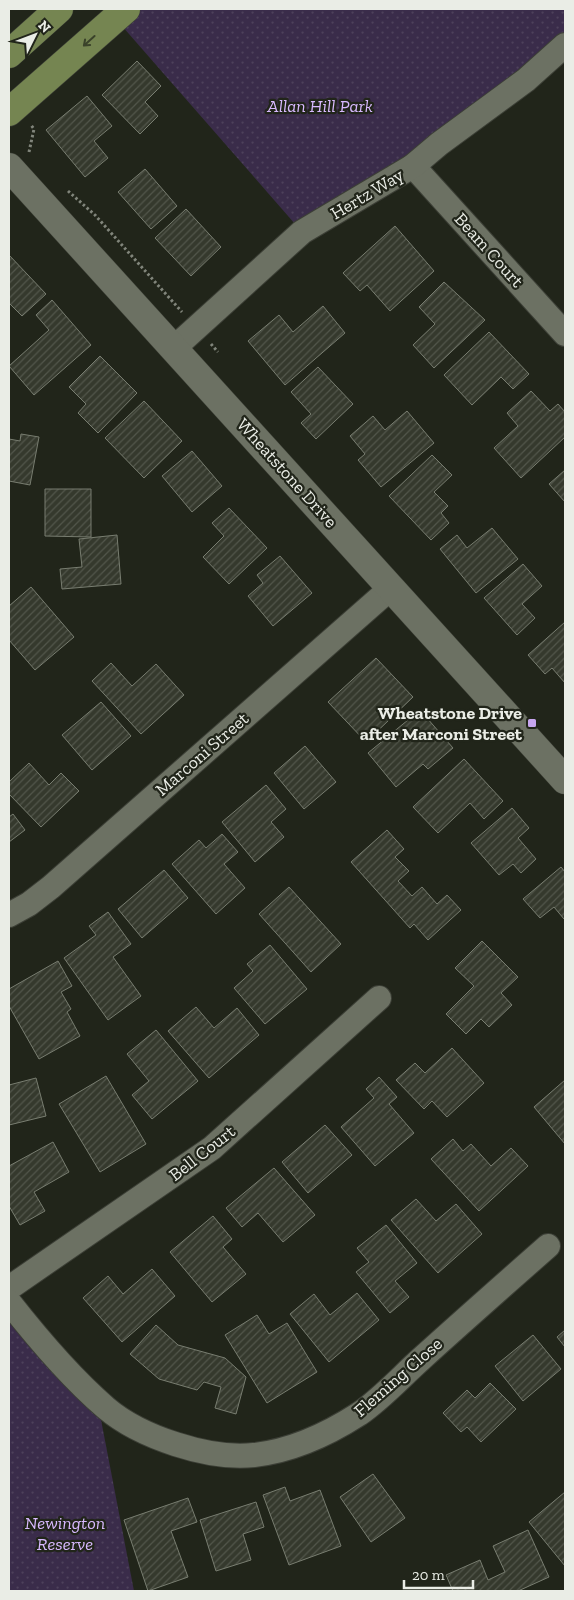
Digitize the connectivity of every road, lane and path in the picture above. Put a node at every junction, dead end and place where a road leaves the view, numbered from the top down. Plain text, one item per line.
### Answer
1 (59, 9) edge
2 (126, 9) edge
3 (565, 45) edge
4 (9, 54) edge
5 (9, 112) edge
6 (34, 129) dead end
7 (18, 162) edge
8 (413, 166) junction
9 (65, 189) dead end
10 (197, 328) junction
11 (565, 334) edge
12 (174, 348) junction
13 (218, 352) dead end
14 (391, 588) junction
15 (565, 780) edge
16 (9, 915) edge
17 (379, 998) dead end
18 (548, 1246) dead end
19 (9, 1288) edge
20 (9, 1302) edge

1 - 4 main road
2 -> 5 main road
3 - 8 street, Hertz Way
6 - 7 path
7 - 12 street, Wheatstone Drive
8 - 10 street, Hertz Way
8 - 11 street, Beam Court
9 - 10 path
10 - 12 street, Hertz Way
10 - 13 path
12 - 14 street, Wheatstone Drive
14 - 15 street, Wheatstone Drive
14 - 16 street, Marconi Street
17 - 19 street, Bell Court
18 - 20 street, Fleming Close

